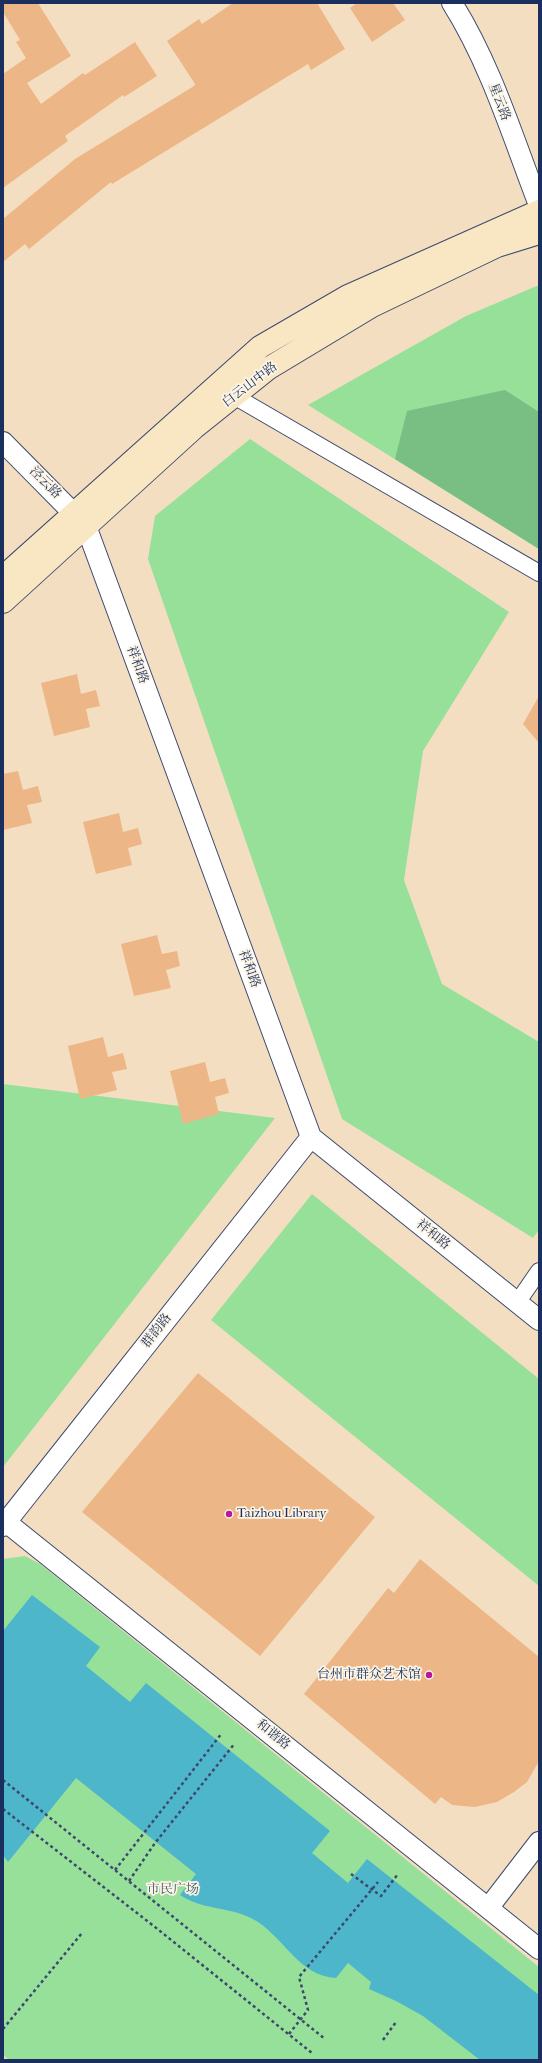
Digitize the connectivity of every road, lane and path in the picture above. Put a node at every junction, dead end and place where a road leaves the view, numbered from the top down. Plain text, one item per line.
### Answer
1 (452, 3) edge
2 (539, 205) edge
3 (539, 210) edge
4 (539, 233) edge
5 (234, 396) junction
6 (3, 442) edge
7 (80, 520) junction
8 (539, 573) edge
9 (3, 577) edge
10 (3, 602) edge
11 (311, 1137) junction
12 (539, 1271) edge
13 (517, 1303) junction
14 (539, 1320) edge
15 (5, 1524) edge
16 (222, 1733) dead end
17 (235, 1743) dead end
18 (3, 1780) edge
19 (3, 1809) edge
20 (539, 1842) edge
21 (115, 1870) junction
22 (351, 1874) dead end
23 (398, 1874) dead end
24 (129, 1881) junction
25 (378, 1882) dead end
26 (372, 1890) junction
27 (488, 1907) junction
28 (82, 1933) dead end
29 (539, 1949) edge
30 (396, 2022) dead end
31 (3, 2028) edge
32 (289, 2034) junction
33 (324, 2039) dead end
34 (383, 2040) dead end
35 (312, 2053) dead end

1 - 2 street, 星云路
3 - 7 main road, 白云山中路
4 - 5 main road, 白云山中路
5 - 7 main road, 白云山中路
5 - 8 street
6 - 7 street, 泾云路
7 - 9 main road, 白云山中路
7 - 10 main road, 白云山中路
7 - 11 street, 祥和路
11 - 13 street, 祥和路
11 - 15 street, 群韵路
12 - 13 street
13 - 14 street, 祥和路
15 - 27 street, 和谐路
16 - 21 path
17 - 24 path
18 - 21 path
19 - 32 path
20 - 27 street
21 - 24 path
22 - 26 path
23 - 26 path
24 - 33 path
25 - 26 path
26 - 32 path
27 - 29 street, 和谐路
28 - 31 path
30 - 34 path
32 - 35 path

